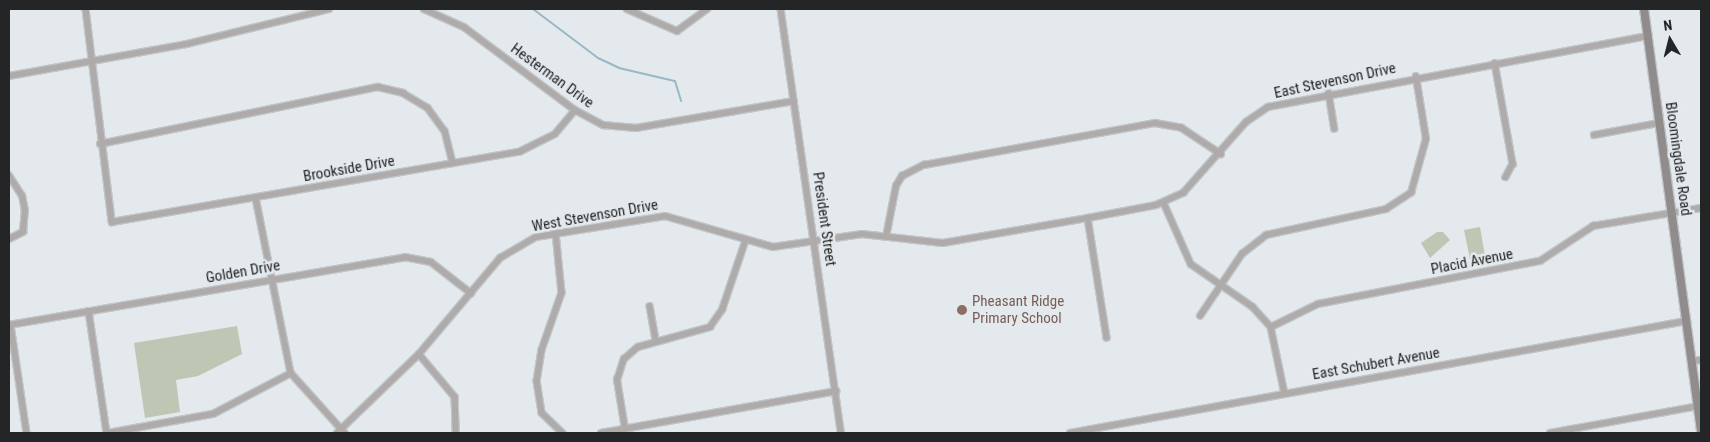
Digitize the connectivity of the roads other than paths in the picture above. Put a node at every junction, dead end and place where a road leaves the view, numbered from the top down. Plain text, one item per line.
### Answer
1 (86, 9) edge
2 (329, 9) edge
3 (424, 9) edge
4 (627, 9) edge
5 (707, 9) edge
6 (781, 9) edge
7 (1644, 9) edge
8 (1648, 36) junction
9 (89, 62) junction
10 (1495, 63) junction
11 (9, 76) edge
12 (1416, 77) junction
13 (1329, 93) junction
14 (794, 101) junction
15 (575, 110) junction
16 (1659, 124) junction
17 (1335, 129) dead end
18 (1594, 135) dead end
19 (100, 144) junction
20 (1221, 154) junction
21 (453, 163) junction
22 (9, 176) edge
23 (1506, 177) dead end
24 (256, 198) junction
25 (1164, 203) junction
26 (1701, 208) edge
27 (1671, 213) junction
28 (1088, 218) junction
29 (556, 232) junction
30 (886, 237) junction
31 (9, 239) edge
32 (814, 241) junction
33 (745, 242) junction
34 (270, 280) junction
35 (1222, 286) junction
36 (471, 293) junction
37 (650, 306) dead end
38 (89, 311) junction
39 (1200, 316) dead end
40 (1686, 321) junction
41 (10, 325) edge
42 (1271, 327) junction
43 (1107, 338) dead end
44 (656, 342) junction
45 (419, 354) junction
46 (1701, 360) edge
47 (1692, 361) junction
48 (290, 373) junction
49 (836, 391) junction
50 (1285, 394) junction
51 (1698, 406) junction
52 (625, 429) junction
53 (1574, 431) edge
54 (1701, 431) edge
55 (341, 432) edge
56 (27, 433) edge
57 (108, 433) edge
58 (456, 433) edge
59 (563, 433) edge
60 (603, 433) edge
61 (841, 433) edge
62 (1070, 433) edge
63 (1550, 433) edge

1 - 9 street
2 - 9 street
3 - 15 street, Hesterman Drive
4 - 5 street
6 - 14 street, President Street
7 - 8 main road, Bloomingdale Road
8 - 10 street, East Stevenson Drive
8 - 16 main road, Bloomingdale Road
9 - 11 street
9 - 19 street
10 - 12 street, East Stevenson Drive
10 - 23 street
12 - 13 street, East Stevenson Drive
12 - 35 street
13 - 17 street
13 - 20 street, East Stevenson Drive
14 - 15 street, Hesterman Drive
14 - 32 street, President Street
15 - 21 street, Brookside Drive
16 - 18 street
16 - 27 main road, Bloomingdale Road
19 - 21 street
19 - 24 street, Brookside Drive
20 - 25 street, East Stevenson Drive
20 - 30 street
21 - 24 street, Brookside Drive
22 - 31 street
24 - 34 street
25 - 28 street, East Stevenson Drive
25 - 35 street
26 - 27 street, Placid Avenue
27 - 40 main road, Bloomingdale Road
27 - 42 street, Placid Avenue
28 - 30 street, East Stevenson Drive
28 - 43 street
29 - 33 street, West Stevenson Drive
29 - 36 street, West Stevenson Drive
29 - 59 street
30 - 32 street, East Stevenson Drive
32 - 33 street, West Stevenson Drive
32 - 49 street, President Street
33 - 44 street
34 - 36 street, Golden Drive
34 - 38 street, Golden Drive
34 - 48 street
35 - 39 street
35 - 42 street
36 - 45 street, West Stevenson Drive
37 - 44 street
38 - 41 street, Golden Drive
38 - 57 street
40 - 47 main road, Bloomingdale Road
40 - 50 street, East Schubert Avenue
41 - 56 street
42 - 50 street
44 - 52 street
45 - 55 street, West Stevenson Drive
45 - 58 street
46 - 47 street
47 - 51 main road, Bloomingdale Road
48 - 55 street
48 - 57 street
49 - 52 street
49 - 61 street, President Street
50 - 62 street, East Schubert Avenue
51 - 53 street
51 - 54 main road, Bloomingdale Road
52 - 60 street
53 - 63 street

